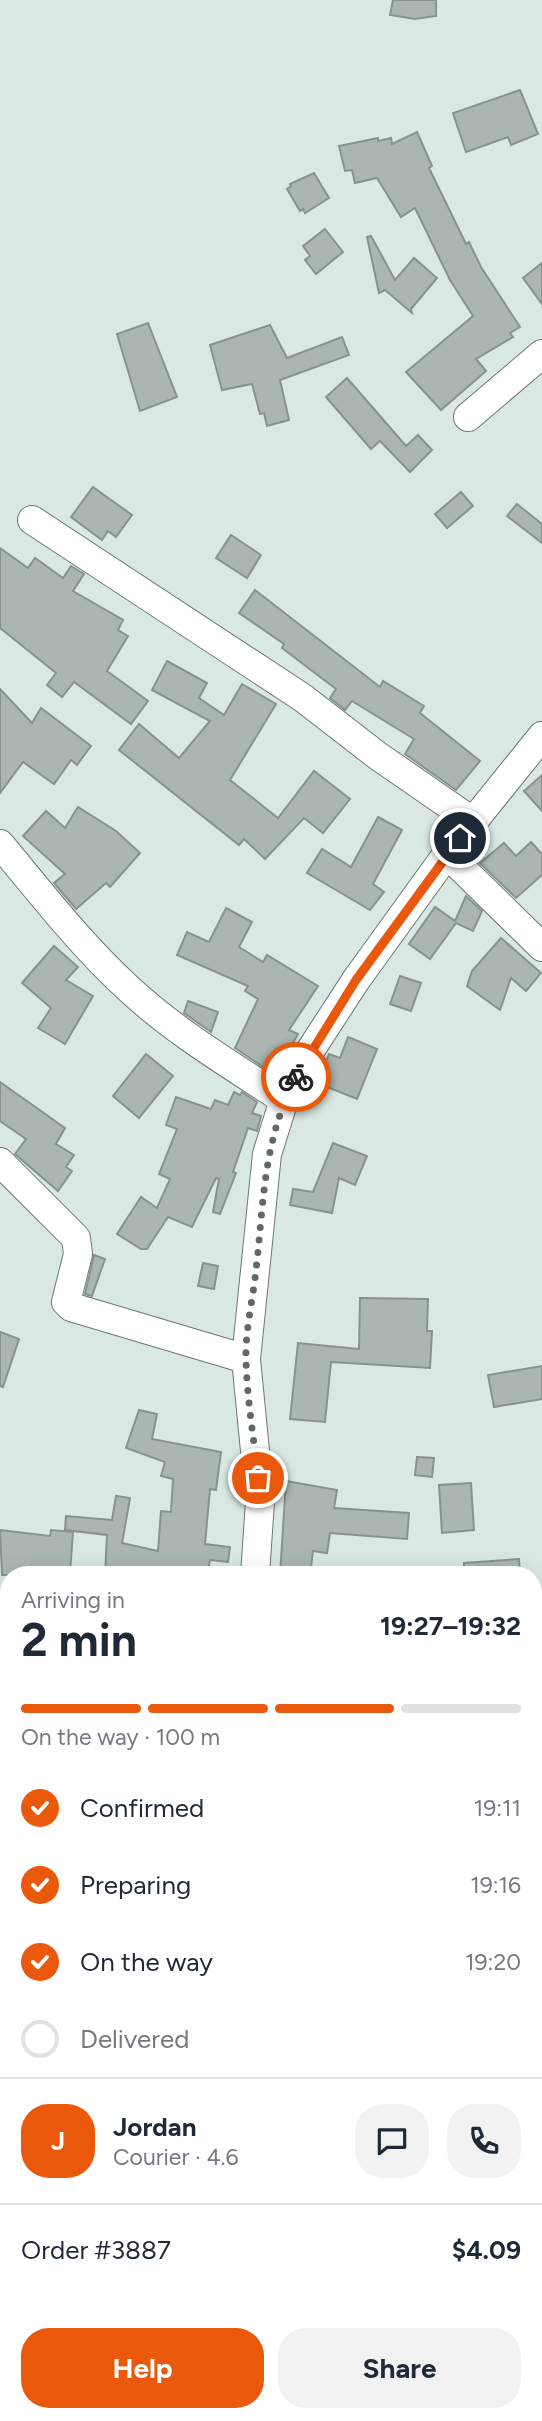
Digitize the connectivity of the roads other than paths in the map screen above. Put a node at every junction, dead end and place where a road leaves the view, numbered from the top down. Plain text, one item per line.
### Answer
1 (542, 354) edge
2 (468, 417) dead end
3 (32, 520) dead end
4 (542, 736) edge
5 (472, 821) junction
6 (0, 844) edge
7 (447, 854) junction
8 (542, 947) edge
9 (284, 1100) junction
10 (0, 1162) edge
11 (246, 1359) junction
12 (256, 1566) edge

1 - 2 street
3 - 5 street
4 - 5 street
5 - 7 street
6 - 9 street
7 - 8 street
7 - 9 street
9 - 11 street
10 - 11 street
11 - 12 street

